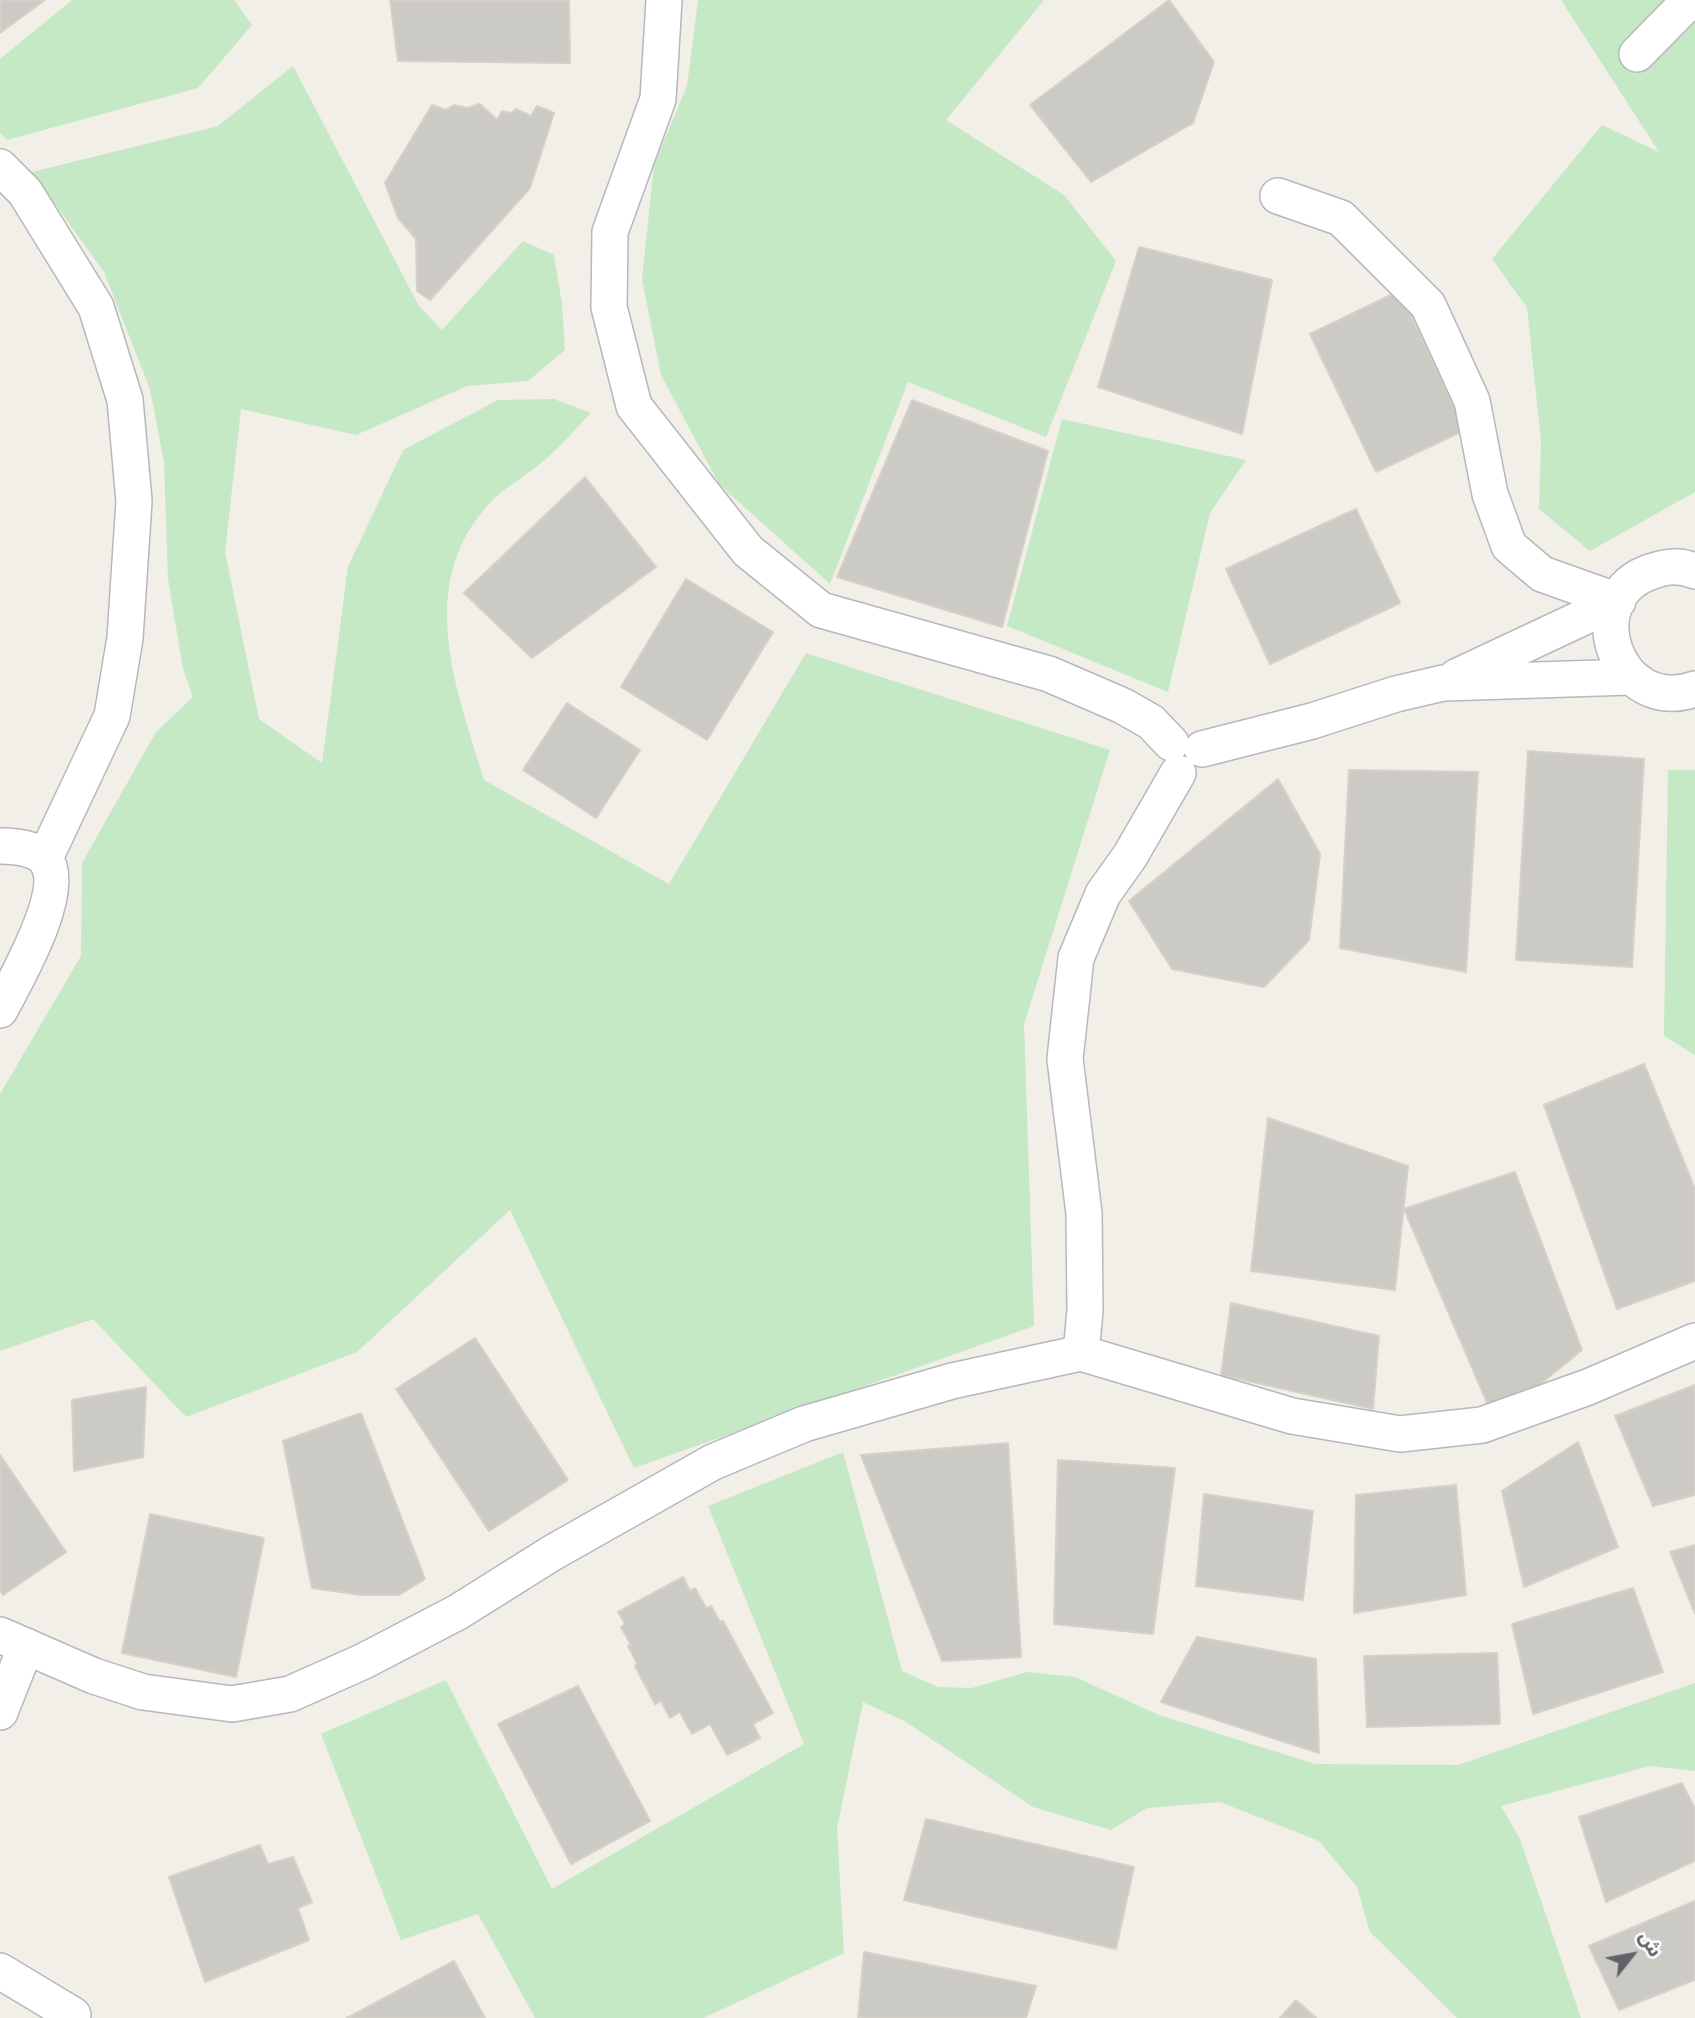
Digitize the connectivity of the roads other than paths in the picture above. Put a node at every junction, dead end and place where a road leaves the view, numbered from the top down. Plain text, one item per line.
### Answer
1 (664, 0) edge
2 (1690, 0) edge
3 (1637, 54) dead end
4 (0, 167) edge
5 (1278, 196) dead end
6 (1691, 565) edge
7 (1618, 601) junction
8 (1631, 677) junction
9 (1443, 683) junction
10 (1695, 689) edge
11 (1184, 755) junction
12 (0, 846) edge
13 (45, 858) junction
14 (0, 1010) edge
15 (1695, 1341) edge
16 (1081, 1353) junction
17 (13, 1641) edge
18 (0, 1712) edge
19 (0, 1971) edge
20 (73, 2015) dead end

1 - 11 street
2 - 3 street
4 - 13 street
5 - 7 street
6 - 7 street
7 - 8 street
7 - 9 street
8 - 9 street
8 - 10 street
9 - 11 street
11 - 16 street
12 - 13 street
13 - 14 street
15 - 16 street
16 - 17 street
17 - 18 street
19 - 20 street

